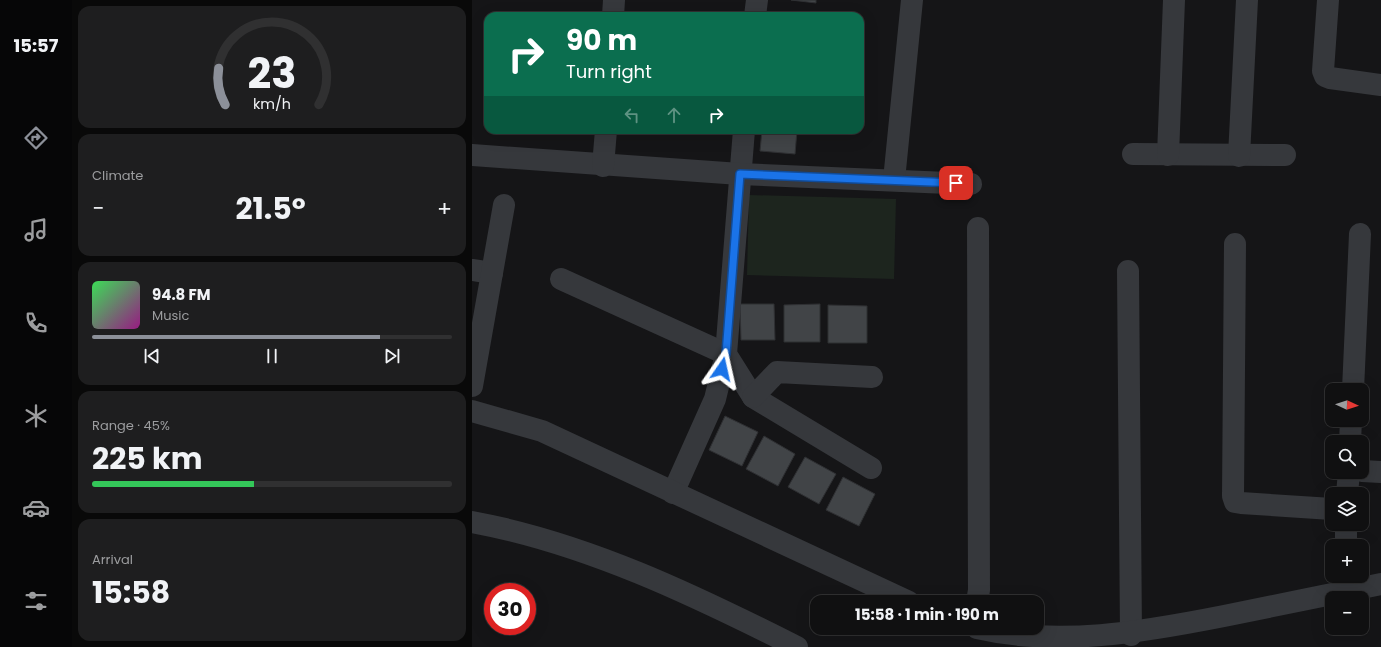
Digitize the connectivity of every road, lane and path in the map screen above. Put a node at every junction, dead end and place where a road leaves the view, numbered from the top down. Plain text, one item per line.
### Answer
1 (614, 0) edge
2 (757, 0) edge
3 (912, 0) edge
4 (1174, 0) edge
5 (1247, 0) edge
6 (1328, 0) edge
7 (613, 12) edge
8 (756, 12) edge
9 (1381, 85) edge
10 (606, 134) edge
11 (744, 134) edge
12 (1133, 154) dead end
13 (472, 155) edge
14 (1168, 155) junction
15 (1285, 155) dead end
16 (1239, 156) junction
17 (603, 166) junction
18 (740, 174) junction
19 (894, 180) junction
20 (971, 184) dead end
21 (504, 205) dead end
22 (978, 228) dead end
23 (1360, 234) dead end
24 (1235, 244) dead end
25 (482, 271) edge
26 (1128, 271) dead end
27 (561, 279) dead end
28 (726, 354) junction
29 (872, 377) dead end
30 (1352, 383) edge
31 (472, 386) edge
32 (753, 397) junction
33 (472, 411) edge
34 (871, 468) dead end
35 (1369, 471) edge
36 (1381, 472) edge
37 (674, 493) junction
38 (1325, 509) edge
39 (472, 522) edge
40 (1354, 583) edge
41 (1381, 584) edge
42 (894, 595) edge
43 (978, 595) edge
44 (998, 635) edge
45 (1131, 635) junction
46 (1040, 643) edge
47 (797, 647) edge

1 - 7 street
2 - 8 street
3 - 19 street
4 - 14 street
5 - 16 street
6 - 9 street
10 - 17 street
11 - 18 street
12 - 14 street
13 - 17 street
14 - 16 street
15 - 16 street
17 - 18 street
18 - 19 street
18 - 28 street
19 - 20 street
21 - 25 street
22 - 43 street
23 - 30 street
24 - 38 street
25 - 31 street
26 - 45 street
27 - 28 street
28 - 32 street
28 - 37 street
29 - 32 street
32 - 34 street
33 - 37 street
35 - 36 street
37 - 42 street
39 - 47 street
40 - 41 street
40 - 45 street
44 - 46 street
45 - 46 street

